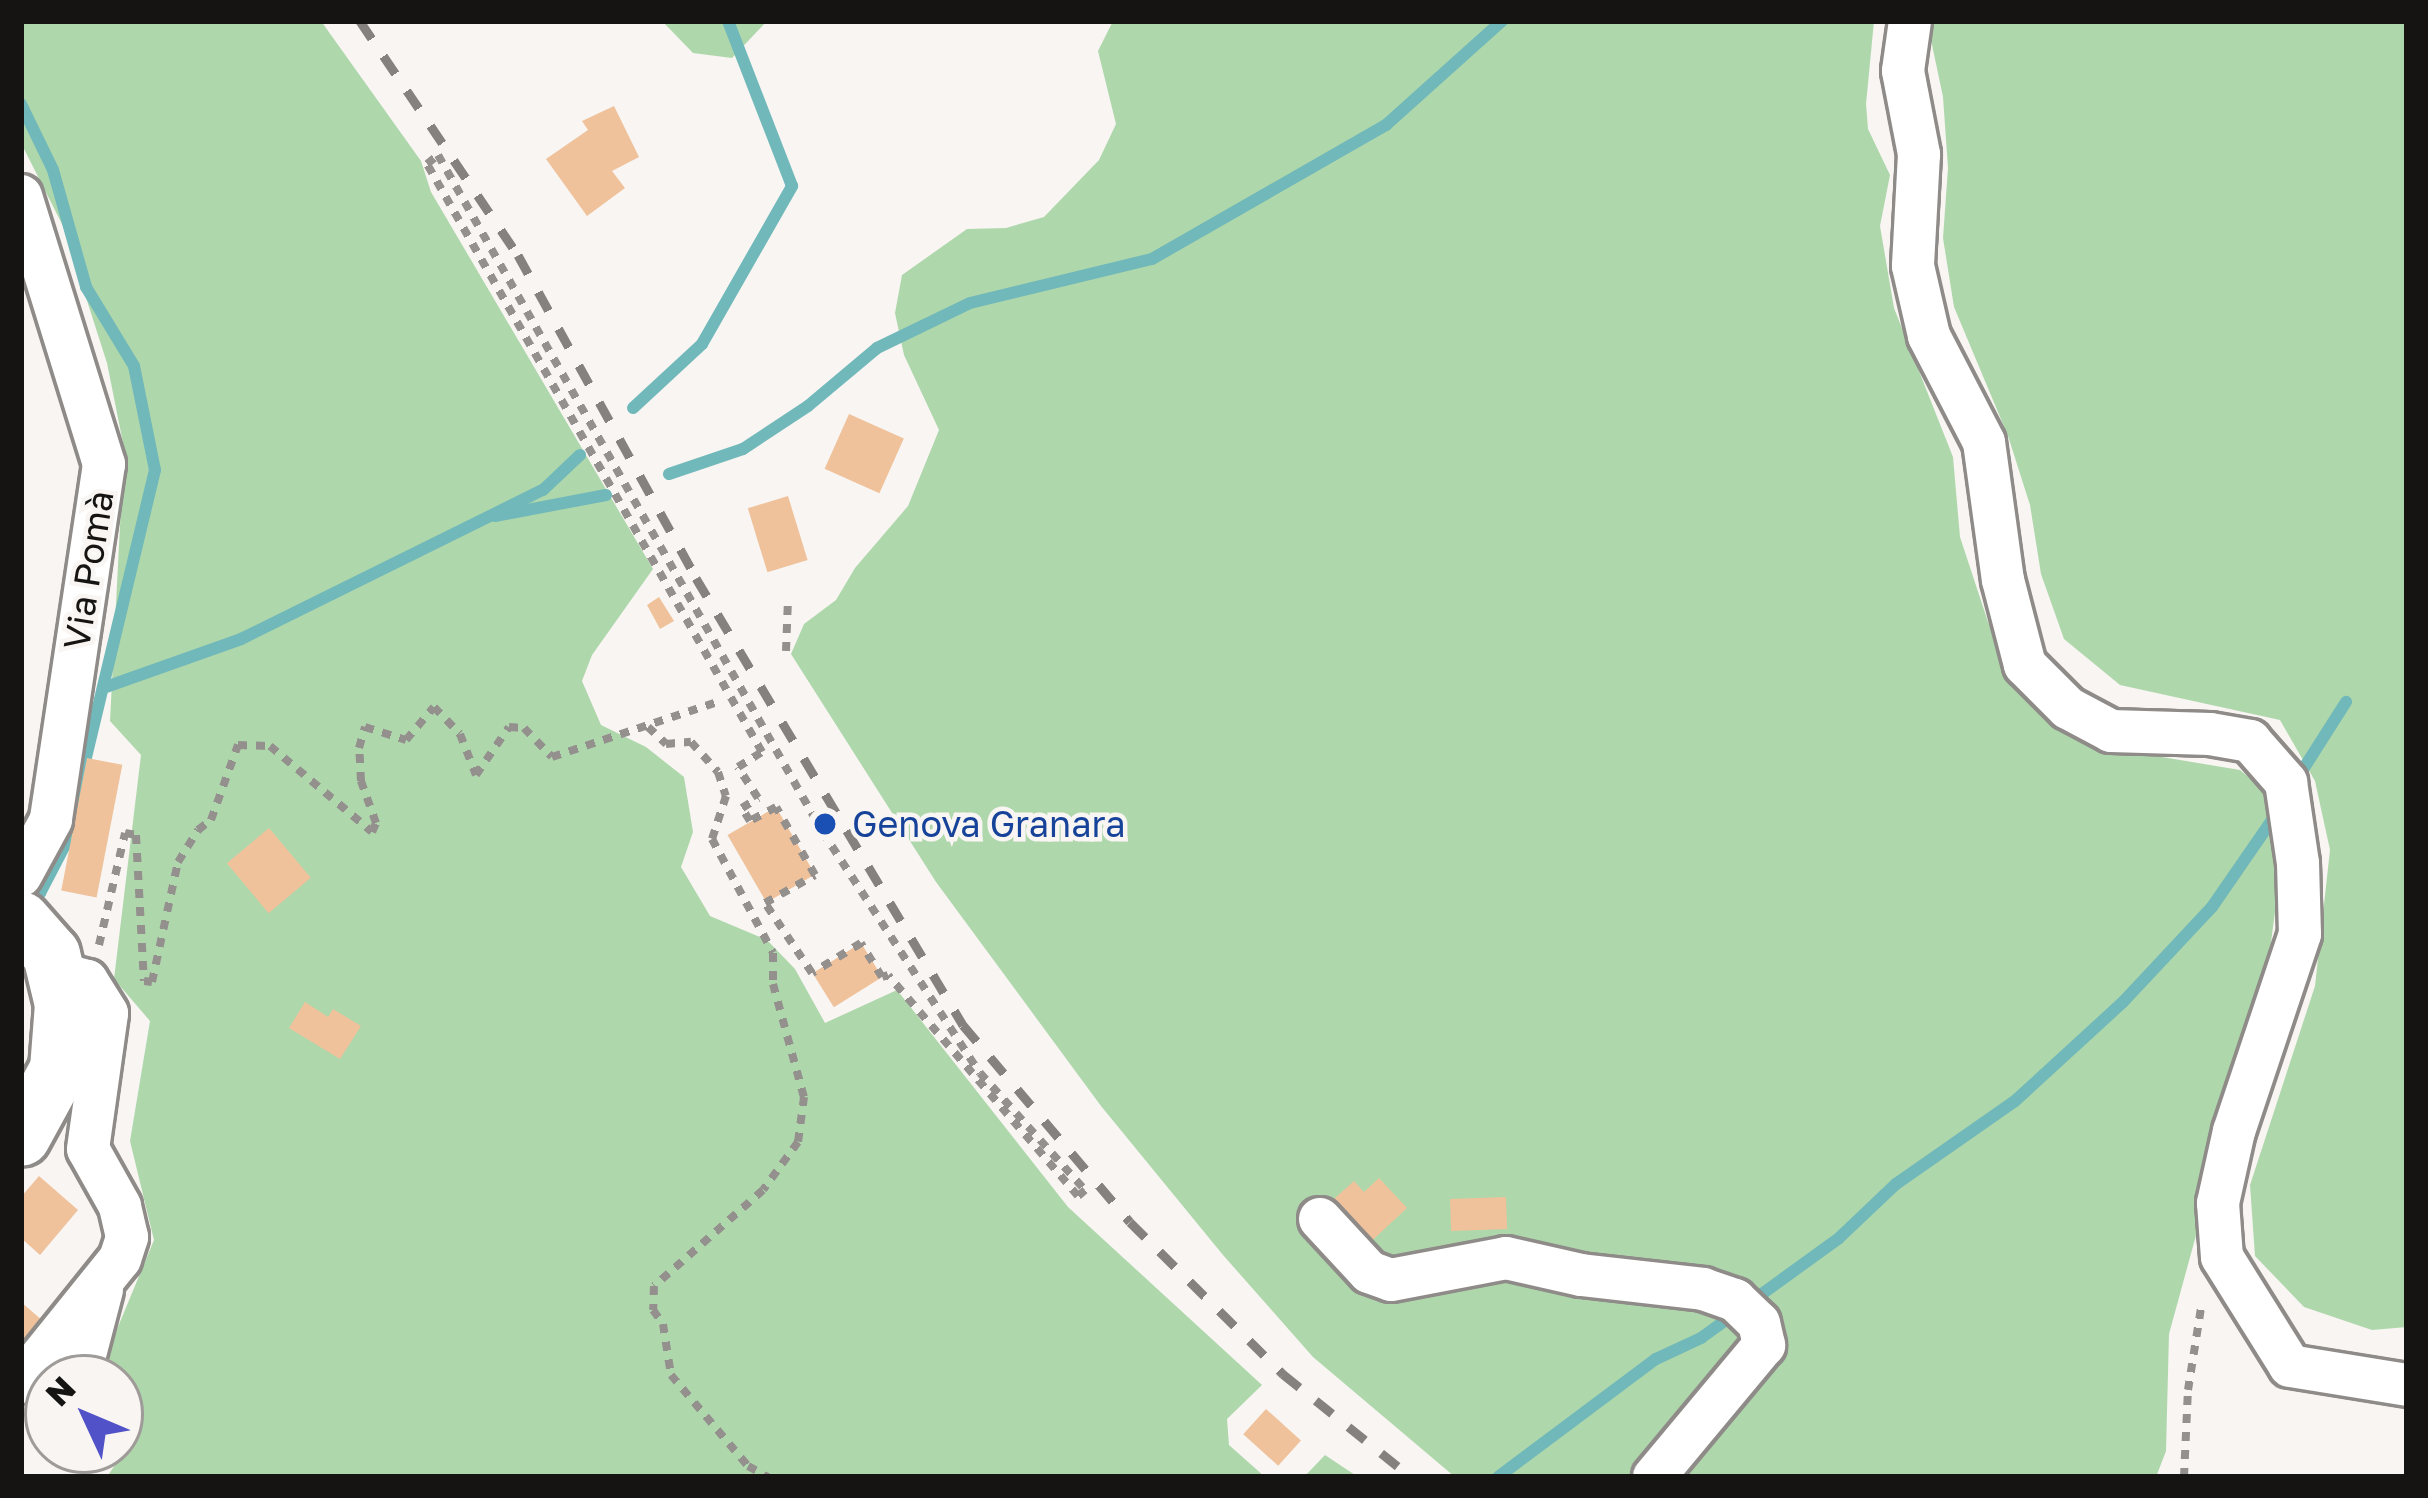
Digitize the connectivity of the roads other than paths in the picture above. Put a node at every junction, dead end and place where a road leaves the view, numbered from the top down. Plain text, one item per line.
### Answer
1 (1910, 21) edge
2 (21, 196) edge
3 (21, 875) edge
4 (50, 952) edge
5 (21, 1137) edge
6 (1320, 1219) dead end
7 (105, 1277) junction
8 (85, 1354) edge
9 (21, 1382) edge
10 (2407, 1384) edge
11 (1654, 1477) edge

1 - 10 street
2 - 3 street, Via Pomà
4 - 5 street
4 - 7 street
6 - 11 street
7 - 8 street
7 - 9 street

